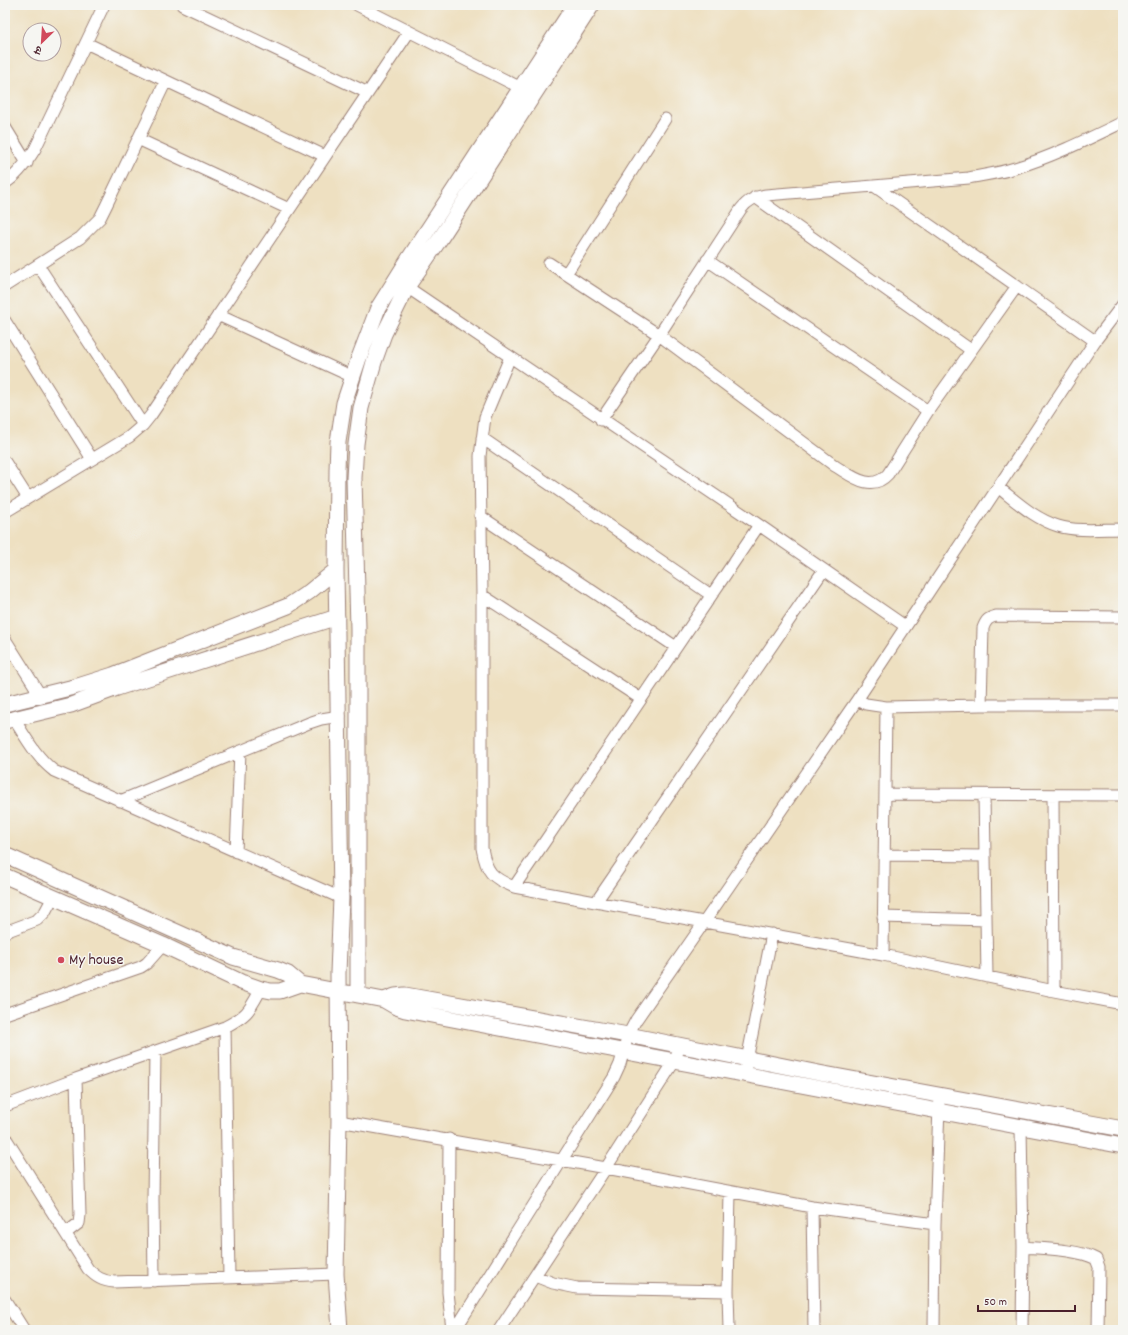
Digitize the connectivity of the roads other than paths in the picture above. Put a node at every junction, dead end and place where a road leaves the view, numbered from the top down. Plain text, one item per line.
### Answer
1 (104, 5) edge
2 (182, 5) edge
3 (357, 5) edge
4 (576, 5) edge
5 (592, 5) edge
6 (409, 32) junction
7 (86, 43) junction
8 (166, 81) junction
9 (521, 88) junction
10 (368, 93) junction
11 (665, 118) dead end
12 (1123, 122) edge
13 (5, 127) edge
14 (138, 139) junction
15 (325, 156) junction
16 (26, 163) junction
17 (5, 183) edge
18 (874, 186) junction
19 (755, 197) junction
20 (289, 209) junction
21 (707, 260) junction
22 (549, 262) dead end
23 (38, 265) junction
24 (566, 274) junction
25 (401, 283) junction
26 (5, 286) edge
27 (1017, 286) junction
28 (1123, 304) edge
29 (218, 315) junction
30 (5, 321) edge
31 (659, 335) junction
32 (1095, 341) junction
33 (971, 350) junction
34 (510, 358) junction
35 (353, 378) junction
36 (928, 411) junction
37 (601, 420) junction
38 (143, 425) junction
39 (482, 438) junction
40 (92, 459) junction
41 (5, 462) edge
42 (999, 488) junction
43 (28, 498) junction
44 (5, 512) edge
45 (480, 516) junction
46 (759, 525) junction
47 (1123, 529) edge
48 (336, 570) junction
49 (823, 571) junction
50 (357, 595) junction
51 (482, 595) junction
52 (711, 595) junction
53 (337, 596) junction
54 (337, 617) junction
55 (1123, 617) edge
56 (904, 626) junction
57 (5, 639) edge
58 (676, 647) junction
59 (41, 696) junction
60 (641, 699) junction
61 (857, 700) junction
62 (5, 704) edge
63 (980, 705) junction
64 (1123, 705) edge
65 (886, 706) junction
66 (340, 716) junction
67 (9, 720) edge
68 (240, 751) junction
69 (885, 794) junction
70 (984, 794) junction
71 (1053, 795) junction
72 (1123, 796) edge
73 (120, 801) junction
74 (236, 852) junction
75 (5, 855) edge
76 (884, 855) junction
77 (985, 856) junction
78 (5, 876) edge
79 (514, 887) junction
80 (54, 897) junction
81 (342, 898) junction
82 (596, 902) junction
83 (883, 917) junction
84 (986, 920) junction
85 (705, 921) junction
86 (5, 932) edge
87 (772, 934) junction
88 (163, 945) junction
89 (882, 955) junction
90 (987, 977) junction
91 (300, 984) junction
92 (261, 989) junction
93 (1054, 991) junction
94 (338, 992) junction
95 (358, 994) junction
96 (384, 1000) junction
97 (1123, 1004) edge
98 (5, 1014) edge
99 (226, 1027) junction
100 (628, 1035) junction
101 (680, 1046) junction
102 (155, 1052) junction
103 (624, 1052) junction
104 (747, 1060) junction
105 (674, 1062) junction
106 (744, 1075) junction
107 (76, 1079) junction
108 (940, 1095) junction
109 (5, 1106) edge
110 (939, 1111) junction
111 (339, 1121) junction
112 (1021, 1127) junction
113 (1123, 1129) edge
114 (5, 1137) edge
115 (449, 1139) junction
116 (1123, 1146) edge
117 (562, 1160) junction
118 (606, 1168) junction
119 (730, 1192) junction
120 (812, 1207) junction
121 (935, 1224) junction
122 (66, 1233) junction
123 (1023, 1247) junction
124 (336, 1274) junction
125 (535, 1276) junction
126 (229, 1278) junction
127 (154, 1281) junction
128 (728, 1291) junction
129 (5, 1300) edge
130 (24, 1330) edge
131 (340, 1330) edge
132 (452, 1330) edge
133 (455, 1330) edge
134 (499, 1330) edge
135 (729, 1330) edge
136 (814, 1330) edge
137 (934, 1330) edge
138 (1022, 1330) edge
139 (1098, 1330) edge

1 - 7 street
2 - 10 street
3 - 6 street
4 - 9 street
5 - 25 street
6 - 9 street
6 - 10 street
7 - 8 street
7 - 16 street
8 - 14 street
8 - 15 street
9 - 25 street
10 - 15 street
11 - 24 street
12 - 18 street
13 - 16 street
14 - 20 street
14 - 23 street
15 - 20 street
16 - 17 street
18 - 19 street
18 - 27 street
19 - 21 street
19 - 33 street
20 - 29 street
21 - 31 street
21 - 36 street
22 - 24 street
23 - 26 street
23 - 38 street
24 - 31 street
25 - 34 street
25 - 35 street
25 - 50 street
27 - 32 street
27 - 33 street
28 - 32 street
29 - 35 street
29 - 38 street
30 - 40 street
31 - 36 street
31 - 37 street
32 - 42 street
33 - 36 street
34 - 37 street
34 - 39 street
35 - 48 street
37 - 46 street
38 - 40 street
39 - 45 street
39 - 52 street
40 - 43 street
41 - 43 street
42 - 47 street
42 - 56 street
43 - 44 street
45 - 51 street
45 - 58 street
46 - 49 street
46 - 52 street
48 - 53 street
48 - 59 street
49 - 56 street
49 - 82 street
50 - 53 street
50 - 95 street
51 - 60 street
51 - 79 street
52 - 58 street
53 - 54 street
54 - 66 street
54 - 67 street
55 - 63 street
56 - 61 street
57 - 59 street
58 - 60 street
59 - 62 street
60 - 79 street
61 - 65 street
61 - 85 street
63 - 64 street
63 - 65 street
65 - 69 street
66 - 68 street
66 - 81 street
67 - 73 street
68 - 73 street
68 - 74 street
69 - 70 street
69 - 76 street
70 - 71 street
70 - 77 street
71 - 72 street
71 - 93 street
73 - 74 street
74 - 81 street
75 - 91 street
76 - 77 street
76 - 83 street
77 - 84 street
78 - 80 street
79 - 82 street
80 - 86 street
80 - 88 street
81 - 94 street
82 - 85 street
83 - 84 street
83 - 89 street
84 - 90 street
85 - 87 street
85 - 100 street
87 - 89 street
87 - 104 street
88 - 92 street
88 - 98 street
89 - 90 street
90 - 93 street
91 - 92 street
91 - 94 street
92 - 99 street
93 - 97 street
94 - 95 street
94 - 111 street
95 - 96 street
96 - 100 street
96 - 103 street
99 - 102 street
99 - 126 street
100 - 101 street
100 - 103 street
101 - 104 street
101 - 105 street
102 - 107 street
102 - 127 street
103 - 105 street
103 - 117 street
104 - 106 street
104 - 108 street
105 - 106 street
105 - 118 street
106 - 110 street
107 - 109 street
107 - 122 street
108 - 110 street
108 - 113 street
110 - 112 street
110 - 121 street
111 - 115 street
111 - 124 street
112 - 116 street
112 - 123 street
114 - 122 street
115 - 117 street
115 - 132 street
117 - 118 street
117 - 133 street
118 - 119 street
118 - 125 street
119 - 120 street
119 - 128 street
120 - 121 street
120 - 136 street
121 - 137 street
122 - 127 street
123 - 138 street
123 - 139 street
124 - 126 street
124 - 131 street
125 - 128 street
125 - 134 street
126 - 127 street
128 - 135 street
129 - 130 street

